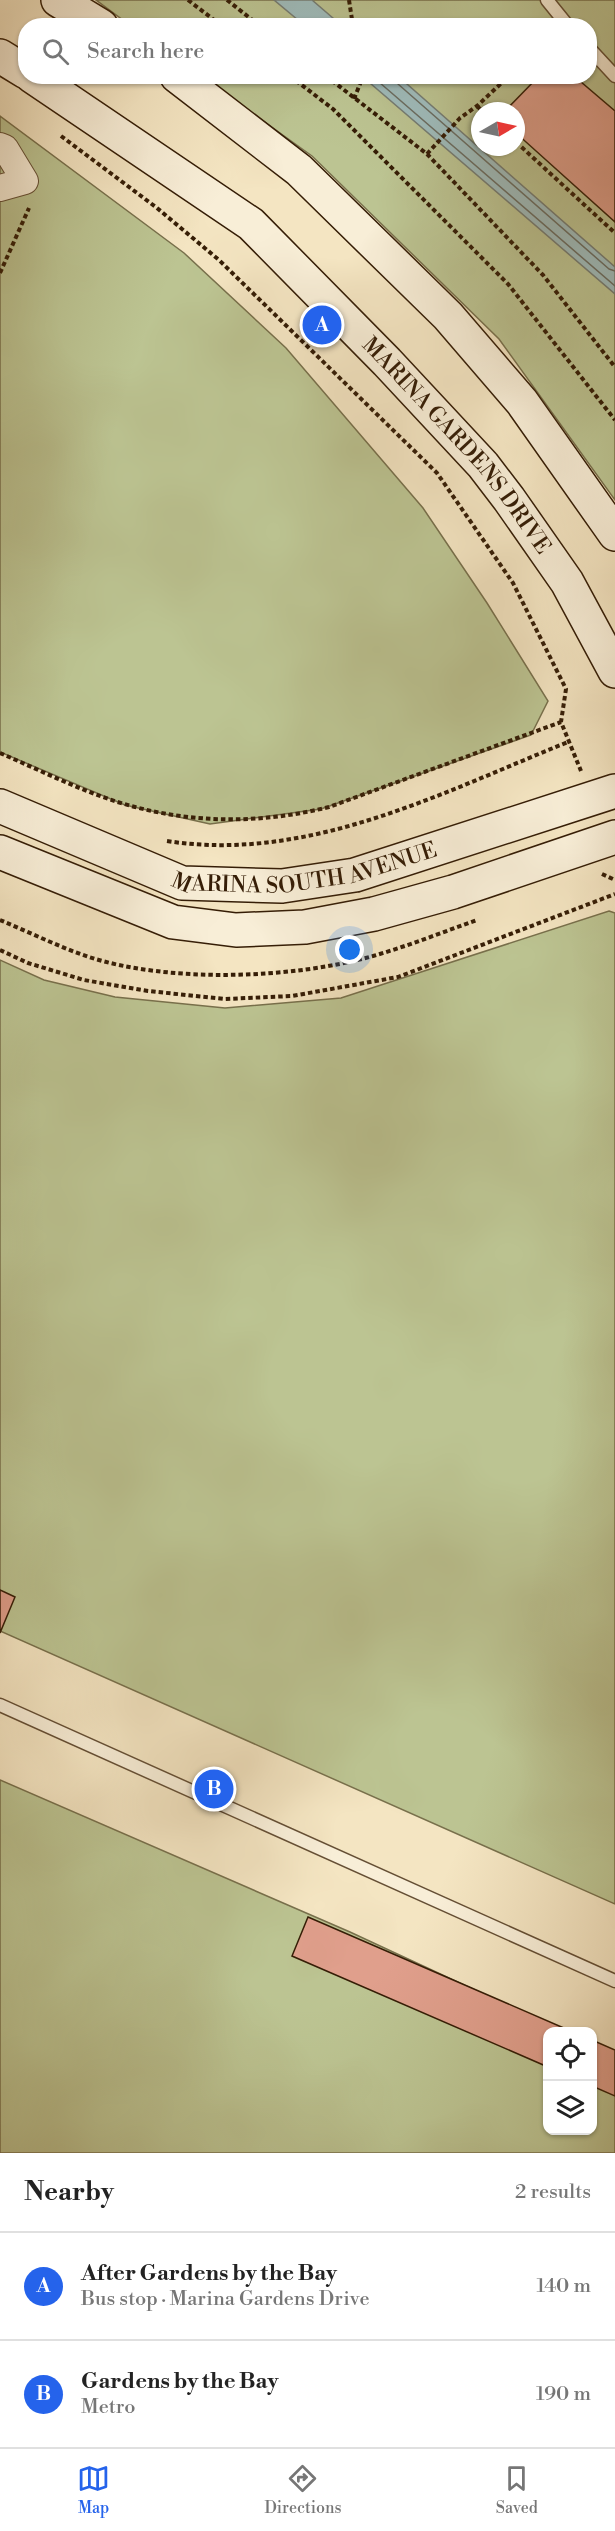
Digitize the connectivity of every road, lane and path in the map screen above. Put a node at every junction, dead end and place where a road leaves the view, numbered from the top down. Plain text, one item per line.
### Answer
1 (59, 0) edge
2 (188, 0) edge
3 (227, 0) edge
4 (349, 0) edge
5 (547, 0) edge
6 (88, 18) edge
7 (212, 18) edge
8 (250, 18) edge
9 (352, 18) edge
10 (562, 18) edge
11 (0, 56) edge
12 (597, 57) edge
13 (18, 67) edge
14 (615, 76) edge
15 (44, 84) edge
16 (187, 84) edge
17 (300, 84) edge
18 (336, 84) edge
19 (360, 84) edge
20 (500, 84) edge
21 (354, 99) junction
22 (481, 102) edge
23 (471, 110) edge
24 (0, 146) edge
25 (525, 150) edge
26 (428, 154) junction
27 (127, 187) dead end
28 (0, 188) edge
29 (31, 205) dead end
30 (615, 233) edge
31 (0, 273) edge
32 (615, 367) edge
33 (615, 420) edge
34 (615, 534) edge
35 (615, 671) edge
36 (561, 722) junction
37 (0, 753) edge
38 (615, 791) edge
39 (0, 806) edge
40 (615, 837) edge
41 (160, 840) dead end
42 (0, 852) edge
43 (615, 894) edge
44 (0, 950) edge
45 (0, 1705) edge
46 (615, 1981) edge

1 - 6 main road
2 - 7 path
3 - 8 path
4 - 9 path
5 - 10 lane
11 - 13 main road
12 - 14 lane
15 - 35 main road, MARINA GARDENS DRIVE
16 - 34 main road
17 - 33 path
18 - 21 path
19 - 21 path
20 - 22 path
21 - 26 path
23 - 26 path
24 - 28 street
25 - 30 path
26 - 32 path
27 - 36 path
29 - 31 path
36 - 37 path
36 - 41 path
38 - 39 main road, MARINA SOUTH AVENUE
40 - 42 main road, MARINA SOUTH AVENUE
43 - 44 path
45 - 46 lane

